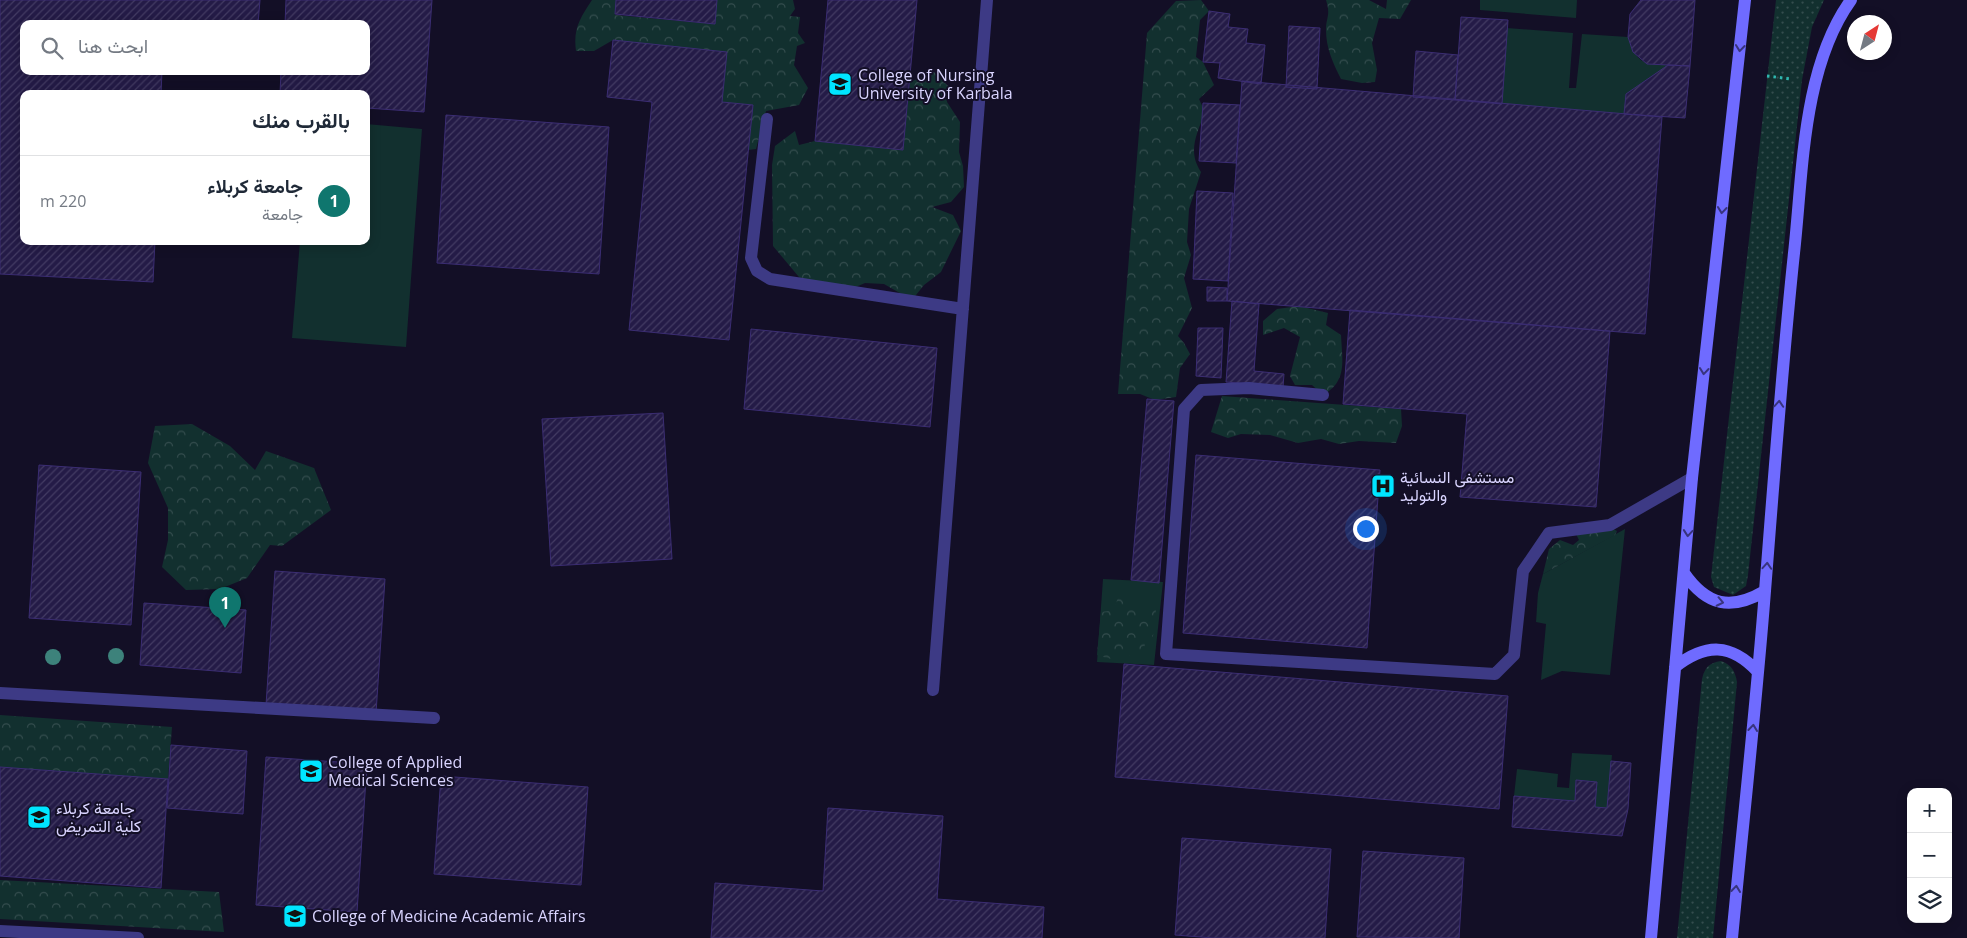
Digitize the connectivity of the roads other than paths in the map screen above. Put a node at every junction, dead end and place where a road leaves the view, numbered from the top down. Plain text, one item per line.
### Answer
1 (987, 0) edge
2 (1745, 0) edge
3 (1851, 0) edge
4 (767, 119) dead end
5 (963, 309) junction
6 (1323, 395) dead end
7 (1692, 478) junction
8 (1684, 573) junction
9 (1765, 591) junction
10 (1675, 667) junction
11 (1758, 672) junction
12 (933, 690) dead end
13 (0, 692) edge
14 (434, 718) dead end
15 (0, 931) edge
16 (138, 938) edge
17 (1651, 938) edge
18 (1732, 938) edge

1 - 5 street
2 -> 7 main road
9 -> 3 main road
4 - 5 street
5 - 12 street
6 - 7 street
7 -> 8 main road
8 -> 9 main road
8 - 10 main road
9 - 11 main road
10 - 11 main road
10 - 17 main road
18 -> 11 main road
13 - 14 street
15 - 16 street

